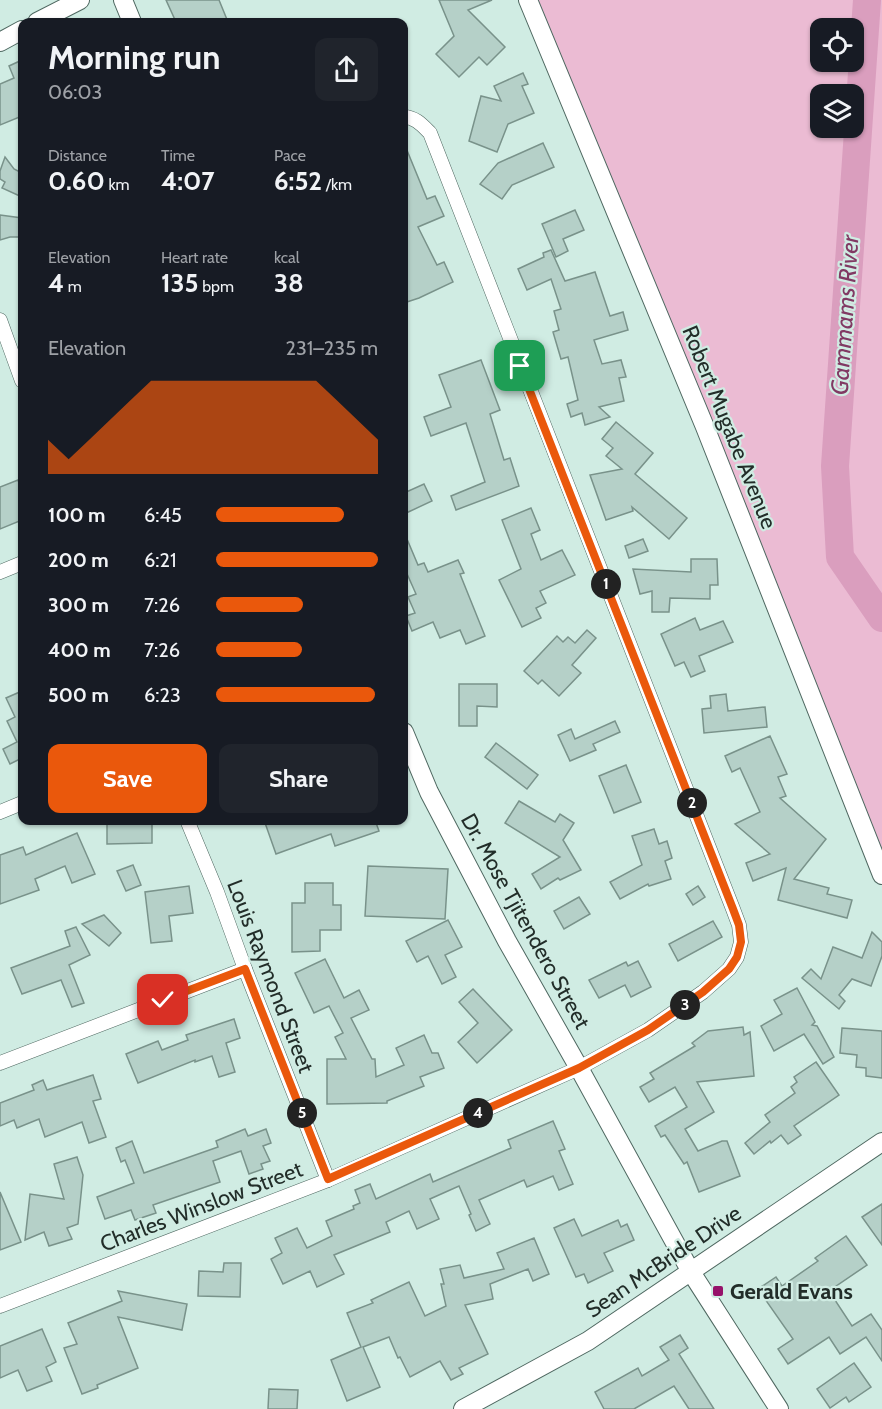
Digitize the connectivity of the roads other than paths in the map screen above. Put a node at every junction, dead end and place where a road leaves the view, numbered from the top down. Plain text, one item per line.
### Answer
1 (80, 0) edge
2 (123, 0) edge
3 (528, 0) edge
4 (45, 18) edge
5 (130, 18) edge
6 (18, 32) edge
7 (0, 42) edge
8 (408, 117) edge
9 (1, 325) edge
10 (18, 370) edge
11 (18, 565) edge
12 (0, 572) edge
13 (408, 742) edge
14 (18, 805) edge
15 (0, 812) edge
16 (189, 825) edge
17 (882, 875) edge
18 (245, 969) junction
19 (0, 1063) edge
20 (579, 1068) junction
21 (882, 1142) edge
22 (328, 1179) junction
23 (692, 1272) junction
24 (0, 1306) edge
25 (463, 1409) edge
26 (779, 1409) edge

1 - 4 main road
2 - 5 main road
3 - 17 main road, Robert Mugabe Avenue
6 - 7 main road
8 - 20 street, Charles Winslow Street
9 - 10 street
11 - 12 street
13 - 20 main road, Dr. Mose Tjitendero Street
14 - 15 street
16 - 18 street, Louis Raymond Street
18 - 19 street
18 - 22 street, Louis Raymond Street
20 - 22 street, Charles Winslow Street
20 - 23 main road, Dr. Mose Tjitendero Street
21 - 23 main road, Sean McBride Drive
22 - 24 street, Charles Winslow Street
23 - 25 main road, Sean McBride Drive
23 - 26 main road, Dr. Mose Tjitendero Street

